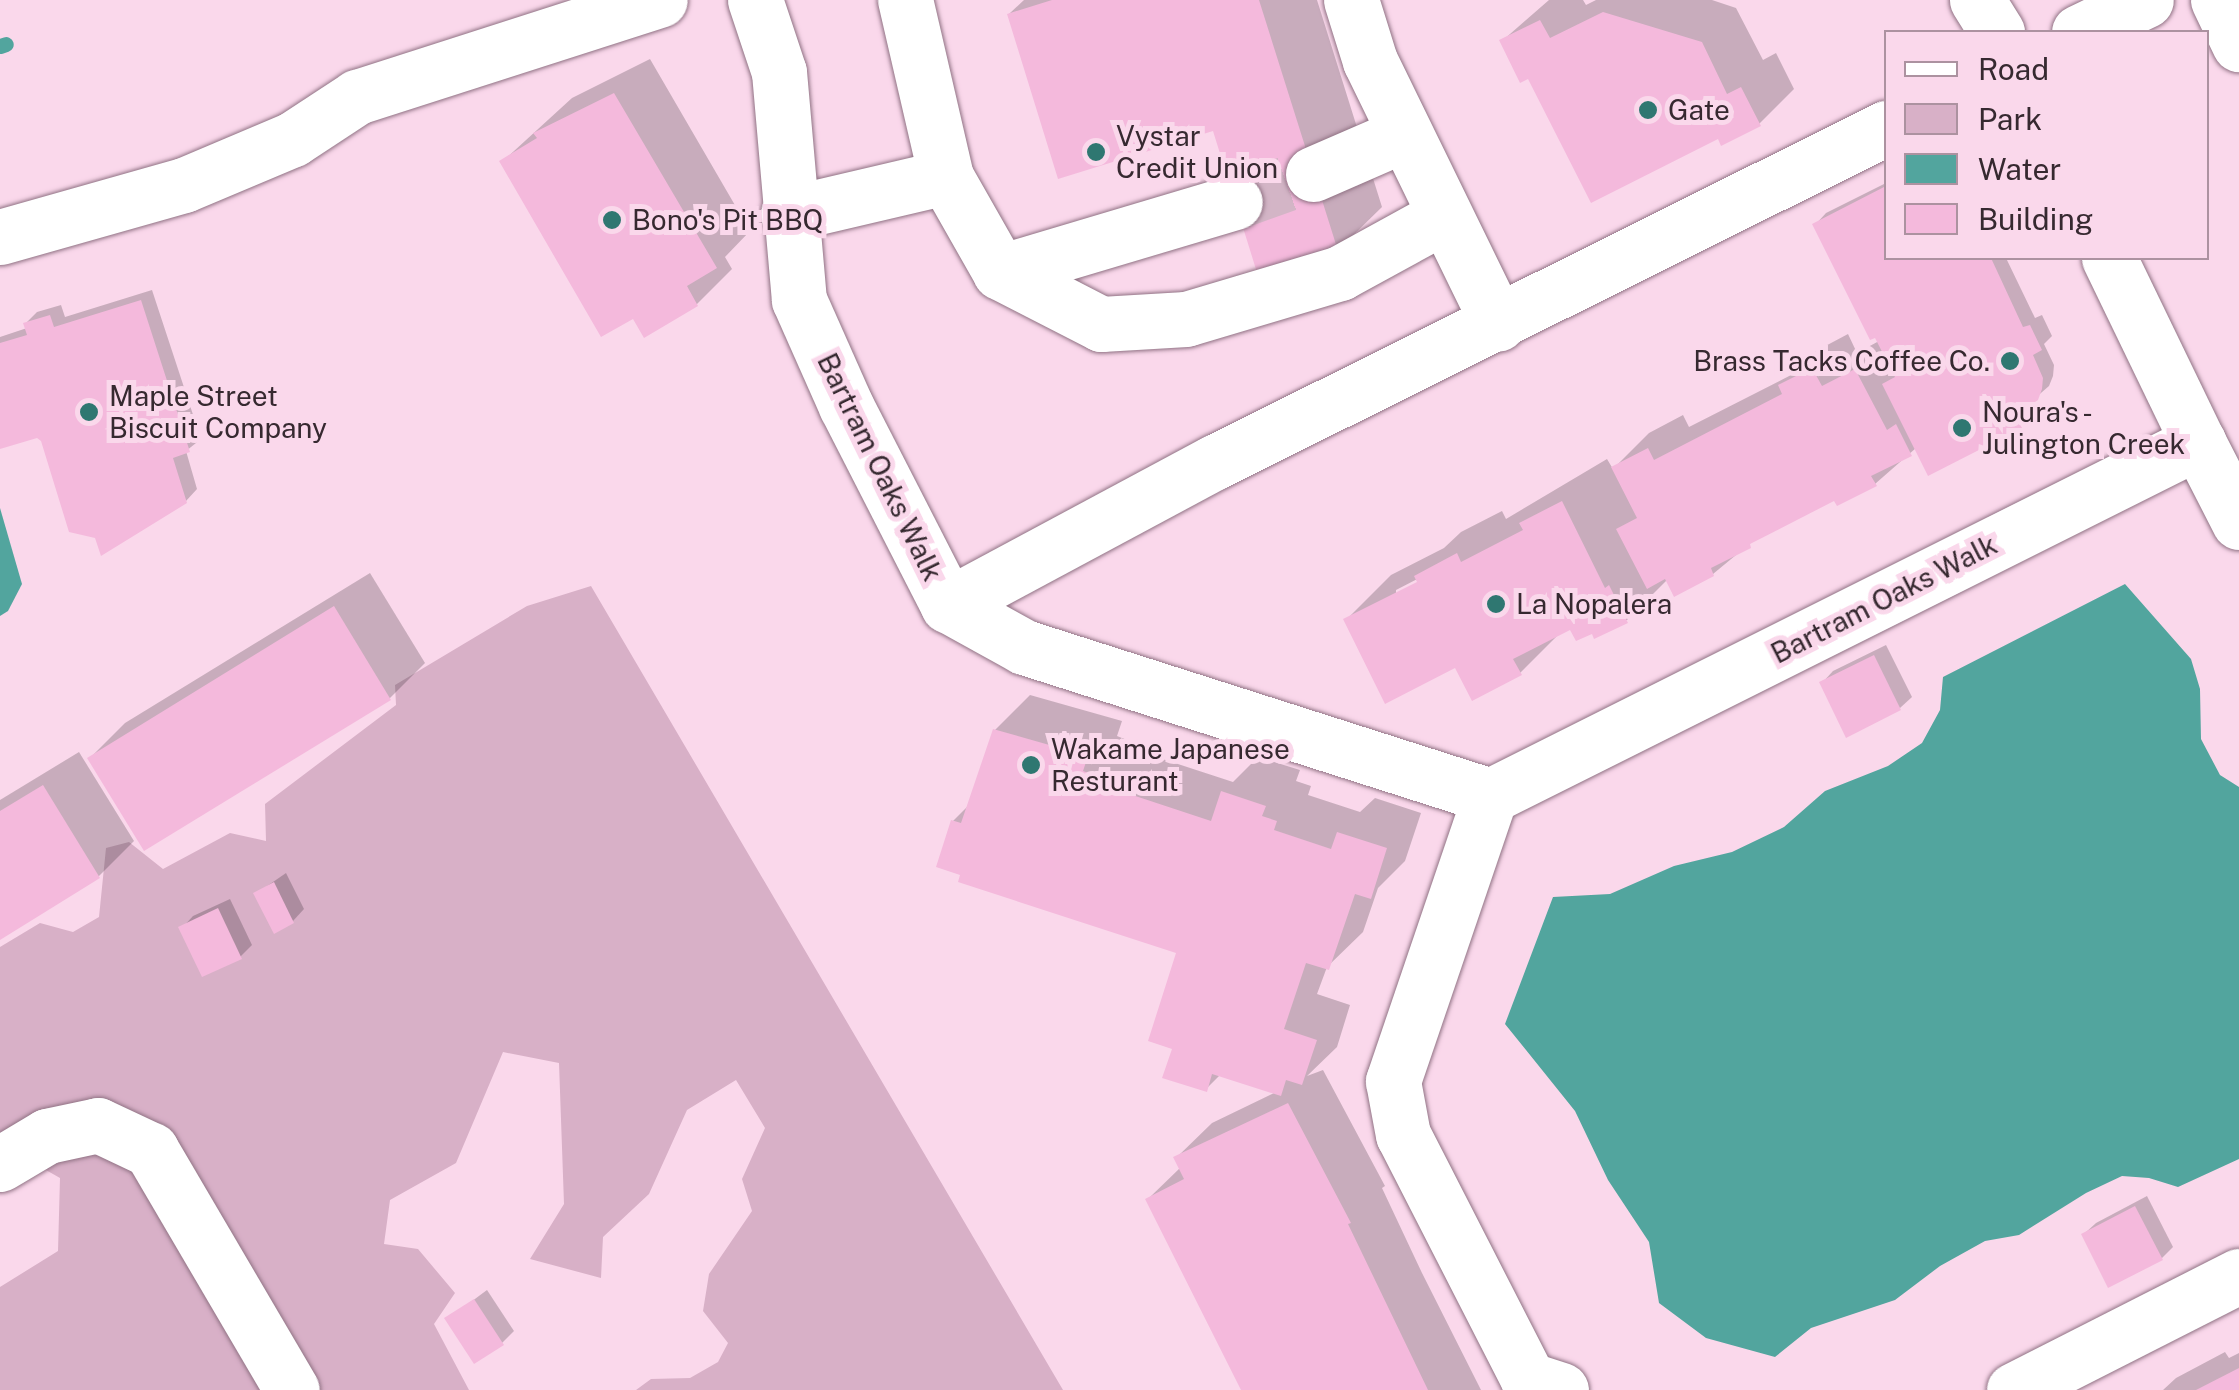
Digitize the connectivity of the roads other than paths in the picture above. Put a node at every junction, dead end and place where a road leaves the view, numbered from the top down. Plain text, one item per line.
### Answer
1 (660, 0) edge
2 (755, 0) edge
3 (905, 0) edge
4 (1351, 0) edge
5 (1977, 0) edge
6 (2146, 0) edge
7 (2218, 0) edge
8 (1995, 30) edge
9 (2083, 30) edge
10 (2239, 44) edge
11 (1884, 129) edge
12 (1404, 134) junction
13 (1314, 174) tunnel mouth
14 (946, 176) junction
15 (1235, 202) tunnel mouth
16 (788, 214) junction
17 (1444, 216) junction
18 (0, 238) edge
19 (2110, 260) edge
20 (1000, 272) junction
21 (1498, 323) junction
22 (2198, 442) junction
23 (2239, 522) edge
24 (948, 604) junction
25 (1490, 796) junction
26 (0, 1164) edge
27 (2239, 1276) edge
28 (292, 1390) edge
29 (1561, 1390) edge
30 (2014, 1390) edge

1 - 18 main road
2 - 16 main road, Bartram Oaks Walk
3 - 14 main road
4 - 12 main road
5 - 8 main road
6 - 9 main road
7 - 10 main road
11 - 21 main road
12 - 13 main road
12 - 17 main road
14 - 16 main road
14 - 20 main road
15 - 20 main road
16 - 24 main road, Bartram Oaks Walk
17 - 20 main road
17 - 21 main road
19 - 22 main road
21 - 24 main road
22 - 23 main road
22 - 25 main road, Bartram Oaks Walk
24 - 25 main road, Bartram Oaks Walk
25 - 29 main road
26 - 28 main road
27 - 30 main road

